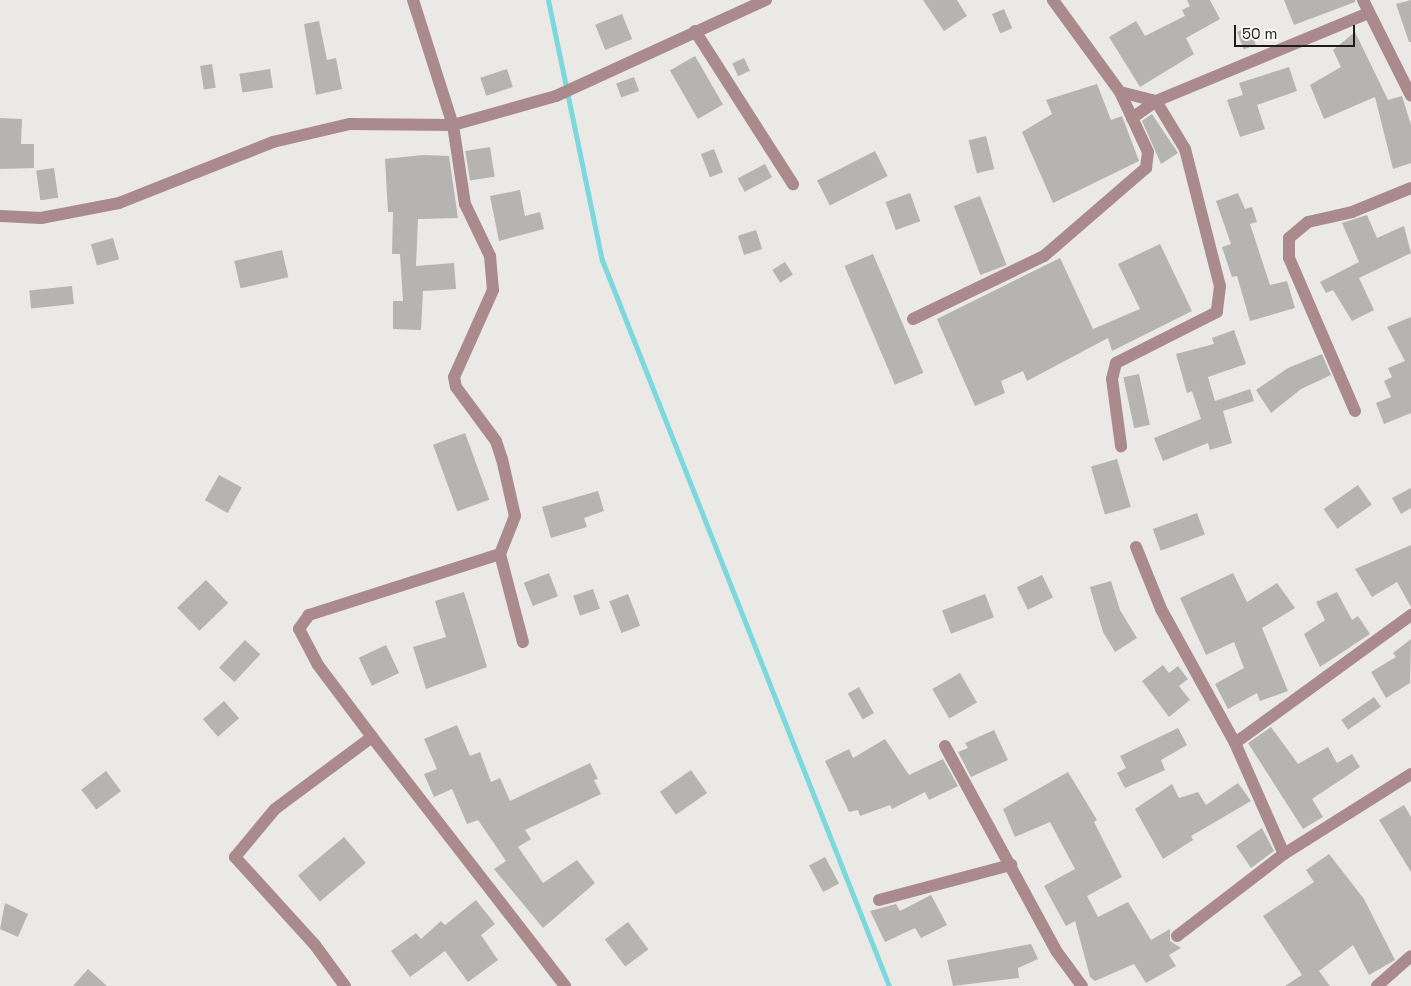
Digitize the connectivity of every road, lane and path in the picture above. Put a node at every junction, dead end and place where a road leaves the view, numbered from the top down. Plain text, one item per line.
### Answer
1 (413, 0) edge
2 (766, 0) edge
3 (1053, 0) edge
4 (1363, 0) edge
5 (1368, 13) junction
6 (695, 31) junction
7 (1120, 92) junction
8 (1411, 96) edge
9 (1156, 101) junction
10 (1132, 118) junction
11 (453, 125) junction
12 (793, 184) dead end
13 (1411, 188) edge
14 (0, 216) edge
15 (914, 319) dead end
16 (1356, 411) dead end
17 (1121, 446) dead end
18 (1136, 547) dead end
19 (500, 554) junction
20 (1411, 615) edge
21 (523, 642) dead end
22 (372, 737) junction
23 (1236, 743) junction
24 (945, 746) dead end
25 (1411, 774) edge
26 (1284, 854) junction
27 (1011, 865) junction
28 (879, 900) dead end
29 (1177, 936) dead end
30 (1411, 956) edge
31 (345, 986) edge
32 (565, 986) edge
33 (1082, 986) edge
34 (1377, 986) edge

1 - 11 street
2 - 6 street
3 - 7 street
4 - 5 street
5 - 8 street
5 - 9 street
6 - 11 street
6 - 12 street
7 - 9 street
7 - 10 street
9 - 10 street
9 - 17 street
10 - 15 street
11 - 14 street
11 - 19 street
13 - 16 street
18 - 23 street
19 - 21 street
19 - 22 street
20 - 23 street
22 - 31 street
22 - 32 street
23 - 26 street
24 - 27 street
25 - 26 street
26 - 29 street
27 - 28 street
27 - 33 street
30 - 34 street

